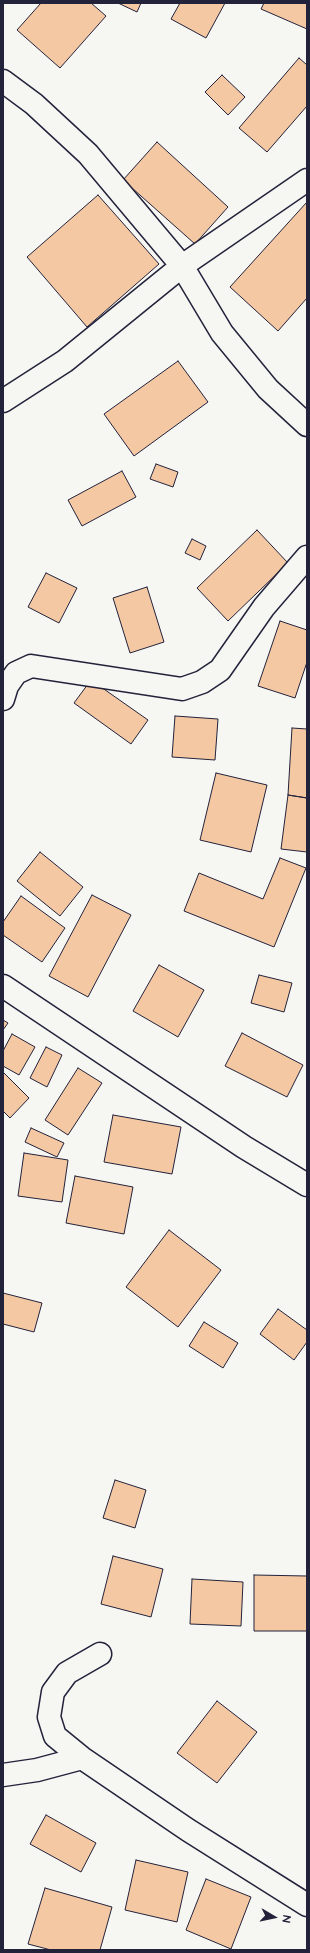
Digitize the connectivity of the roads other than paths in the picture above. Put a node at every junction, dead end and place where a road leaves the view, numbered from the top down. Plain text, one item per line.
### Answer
1 (3, 81) edge
2 (305, 185) edge
3 (182, 266) junction
4 (3, 401) edge
5 (307, 425) edge
6 (307, 557) edge
7 (3, 699) edge
8 (3, 986) edge
9 (307, 1185) edge
10 (100, 1654) dead end
11 (82, 1758) junction
12 (3, 1775) edge
13 (307, 1905) edge

1 - 3 street
2 - 3 street
3 - 4 street
3 - 5 street
6 - 7 street
8 - 9 street
10 - 11 street
11 - 12 street
11 - 13 street

